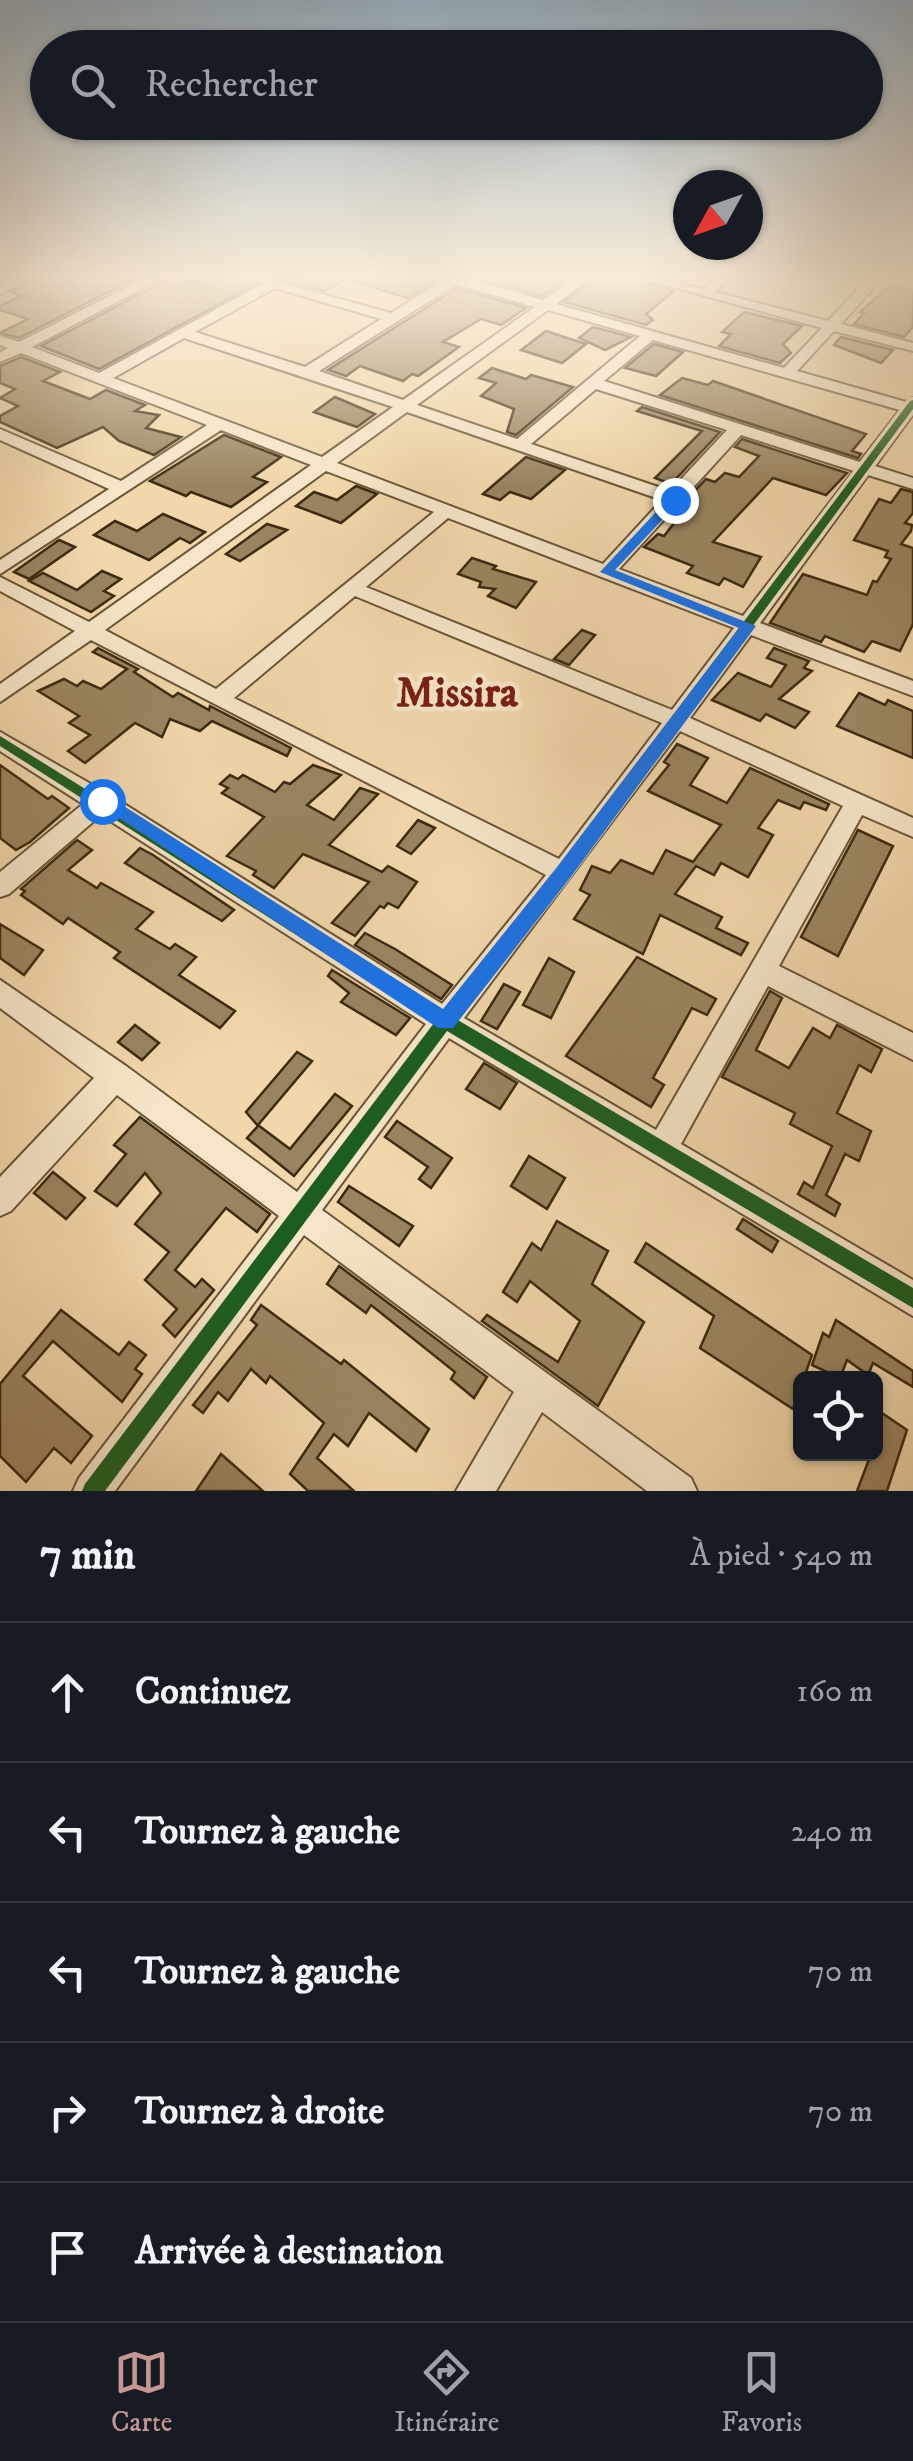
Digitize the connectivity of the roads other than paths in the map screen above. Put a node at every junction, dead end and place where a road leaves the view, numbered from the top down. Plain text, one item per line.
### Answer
1 (16, 347) edge
2 (23, 347) edge
3 (157, 347) edge
4 (226, 347) edge
5 (347, 347) edge
6 (489, 347) edge
7 (636, 347) edge
8 (690, 347) edge
9 (813, 347) edge
10 (20, 348) junction
11 (0, 358) edge
12 (307, 372) junction
13 (786, 374) junction
14 (100, 378) junction
15 (594, 383) junction
16 (406, 405) junction
17 (912, 406) edge
18 (220, 424) junction
19 (736, 430) junction
20 (0, 434) edge
21 (518, 447) junction
22 (324, 464) junction
23 (865, 470) junction
24 (913, 484) edge
25 (122, 488) junction
26 (675, 500) junction
27 (446, 510) junction
28 (0, 568) edge
29 (606, 572) junction
30 (0, 583) edge
31 (350, 588) junction
32 (748, 626) junction
33 (88, 632) junction
34 (913, 688) edge
35 (0, 695) edge
36 (218, 698) junction
37 (676, 722) junction
38 (0, 740) edge
39 (102, 801) junction
40 (857, 802) junction
41 (913, 828) edge
42 (564, 872) junction
43 (0, 887) edge
44 (764, 971) junction
45 (0, 992) edge
46 (446, 1022) junction
47 (913, 1047) edge
48 (116, 1076) junction
49 (662, 1150) junction
50 (0, 1200) edge
51 (302, 1216) junction
52 (913, 1300) edge
53 (536, 1388) junction
54 (92, 1491) edge
55 (475, 1491) edge
56 (678, 1491) edge

1 - 10 street
2 - 10 street
3 - 14 street
4 - 12 street
5 - 12 street
6 - 16 street
7 - 15 street
8 - 13 street
9 - 13 street
10 - 11 street
10 - 14 street
12 - 16 street
13 - 17 street
14 - 18 street
15 - 19 street
15 - 21 street
16 - 21 street
16 - 22 street
17 - 23 street
18 - 22 street
18 - 25 street
19 - 23 street
19 - 26 street
20 - 25 street
21 - 26 street
22 - 27 street
22 - 33 street
23 - 24 street
23 - 32 street
25 - 28 street
26 - 29 street
27 - 29 street
27 - 31 street
29 - 32 street
30 - 33 street
31 - 36 street
31 - 37 street
32 - 34 street
32 - 37 street
33 - 35 street
33 - 36 street
36 - 42 street
37 - 40 street
37 - 42 street
38 - 39 street
39 - 43 street
39 - 46 street
40 - 41 street
40 - 44 street
42 - 46 street
44 - 47 street
44 - 49 street
45 - 48 street
46 - 49 street
46 - 51 street
48 - 50 street
48 - 51 street
49 - 52 street
51 - 53 street
51 - 54 street
53 - 55 street
53 - 56 street

